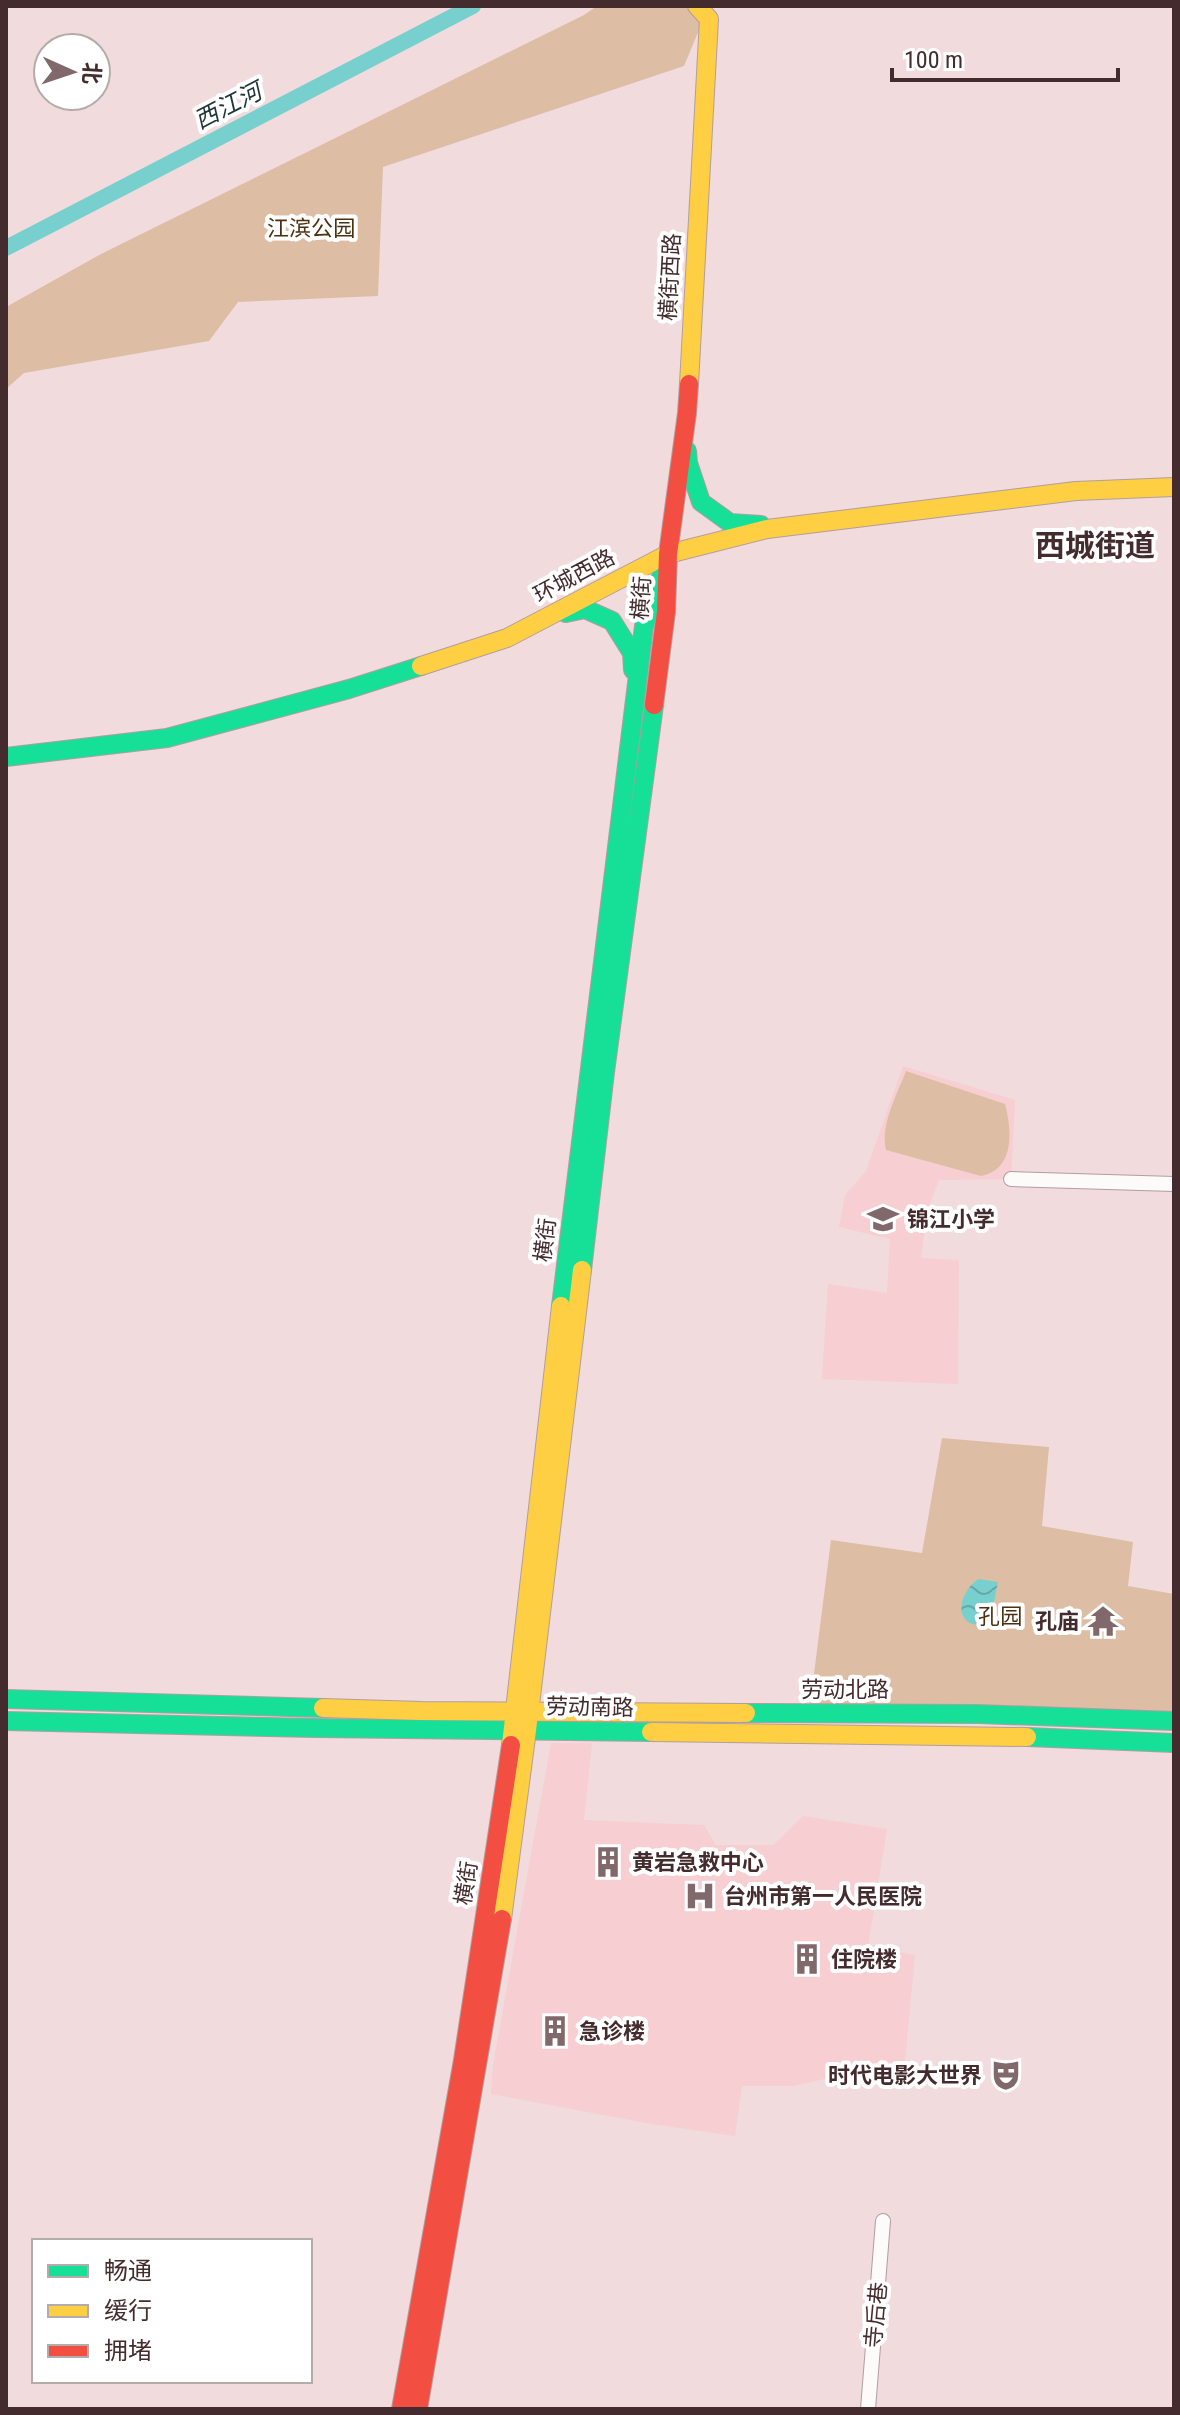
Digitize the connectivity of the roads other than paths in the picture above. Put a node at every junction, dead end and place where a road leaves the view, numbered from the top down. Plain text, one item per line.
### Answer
1 (697, 6) edge
2 (684, 429) junction
3 (1174, 487) edge
4 (789, 527) junction
5 (668, 554) junction
6 (546, 618) junction
7 (635, 712) junction
8 (6, 757) edge
9 (587, 1162) junction
10 (1011, 1179) dead end
11 (1174, 1184) edge
12 (6, 1699) edge
13 (6, 1721) edge
14 (521, 1721) junction
15 (1174, 1721) edge
16 (1174, 1743) edge
17 (883, 2221) dead end
18 (401, 2409) edge
19 (418, 2409) edge
20 (868, 2409) edge

1 - 2 street, 横街西路
2 - 4 street
2 - 5 street, 横街西路
3 - 4 street, 环城西路
4 - 5 street, 环城西路
5 - 6 street, 环城西路
5 - 7 street, 横街
5 - 9 street, 横街
6 - 7 street
6 - 8 street, 环城西路
7 - 9 street, 横街
9 - 14 street, 横街
10 - 11 street
12 - 14 street, 劳动南路
13 - 14 street, 劳动南路
14 - 15 street, 劳动北路
14 - 16 street, 劳动南路
14 - 18 street, 横街
14 - 19 street, 横街
17 - 20 street, 寺后巷

